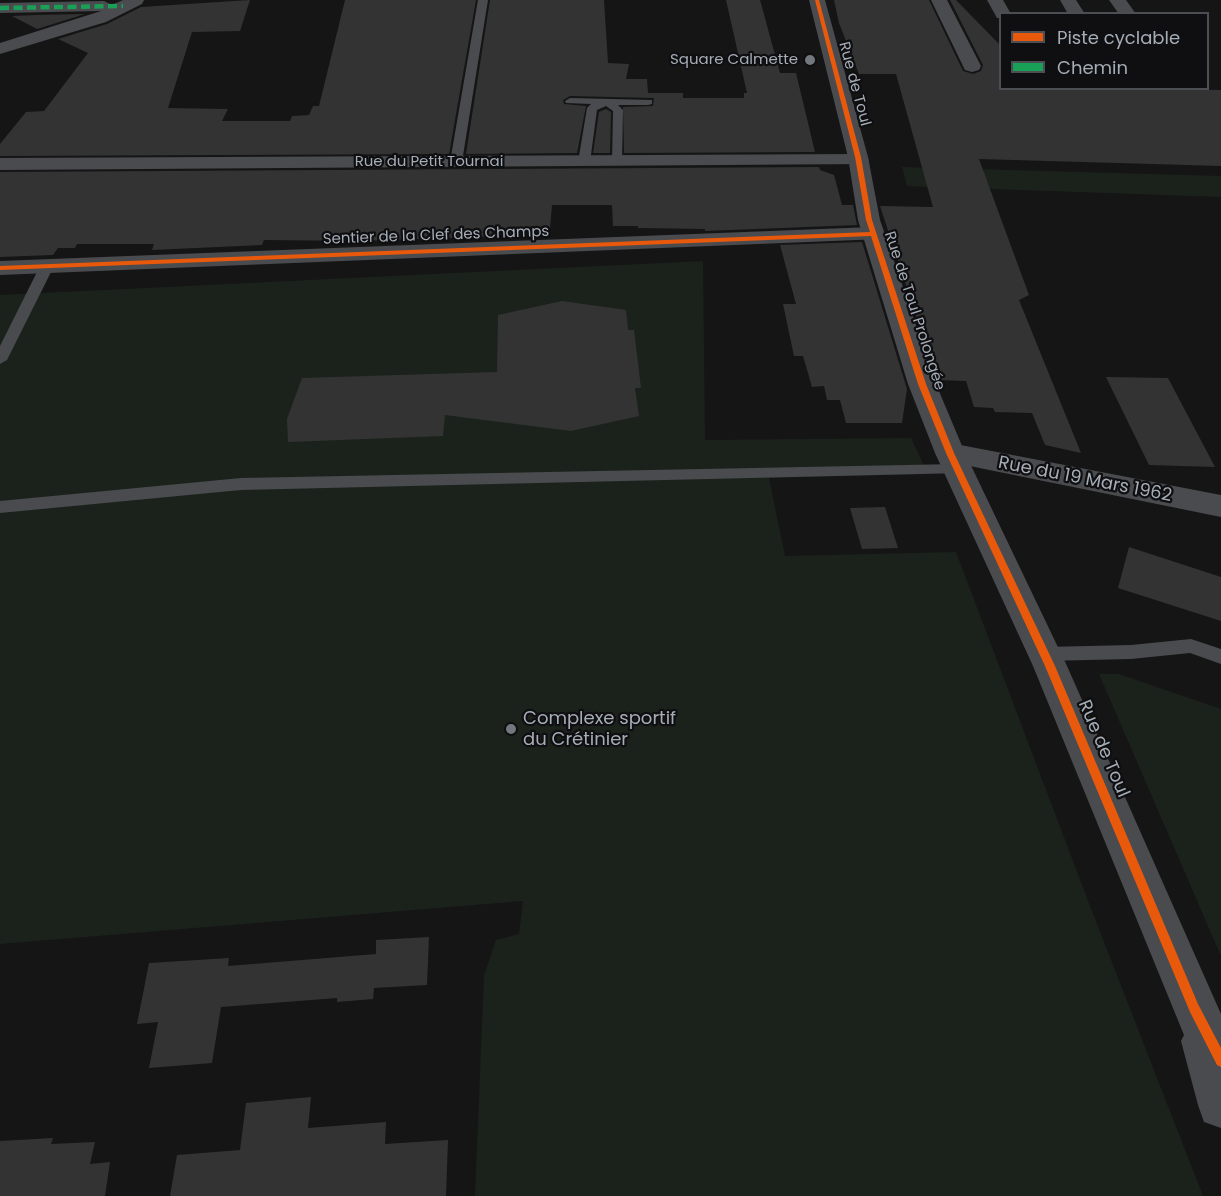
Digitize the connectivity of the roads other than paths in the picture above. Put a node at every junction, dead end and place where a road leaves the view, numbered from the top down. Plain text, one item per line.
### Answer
1 (483, 0) edge
2 (817, 0) edge
3 (939, 0) edge
4 (1117, 0) edge
5 (130, 3) edge
6 (0, 8) edge
7 (1126, 12) edge
8 (0, 49) edge
9 (972, 66) dead end
10 (570, 101) dead end
11 (608, 102) junction
12 (648, 102) dead end
13 (618, 161) junction
14 (456, 162) junction
15 (584, 162) junction
16 (0, 165) edge
17 (859, 168) junction
18 (873, 234) junction
19 (47, 266) junction
20 (0, 268) edge
21 (0, 360) edge
22 (953, 461) junction
23 (1221, 506) edge
24 (0, 507) edge
25 (1045, 654) junction
26 (1221, 657) edge
27 (1194, 1008) junction
28 (1221, 1060) edge
29 (1221, 1105) edge

1 - 14 lane
2 - 17 street, Rue de Toul
3 - 9 street
4 - 7 street
5 - 6 street
5 - 8 street
10 - 11 lane
11 - 12 lane
11 - 13 lane
11 - 15 lane
13 - 15 street, Rue du Petit Tournai
13 - 17 street, Rue du Petit Tournai
14 - 15 street, Rue du Petit Tournai
14 - 16 street, Rue du Petit Tournai
17 - 18 street, Rue de Toul Prolongée
18 - 19 street, Sentier de la Clef des Champs
18 - 22 street, Rue de Toul Prolongée
19 - 20 street, Sentier de la Clef des Champs
19 - 21 lane
22 - 23 street, Rue du 19 Mars 1962
22 - 24 lane
22 - 25 street, Rue de Toul
25 - 26 lane
25 - 27 street, Rue de Toul
27 - 28 street, Rue de Toul
27 - 29 street, Rue de Toul

